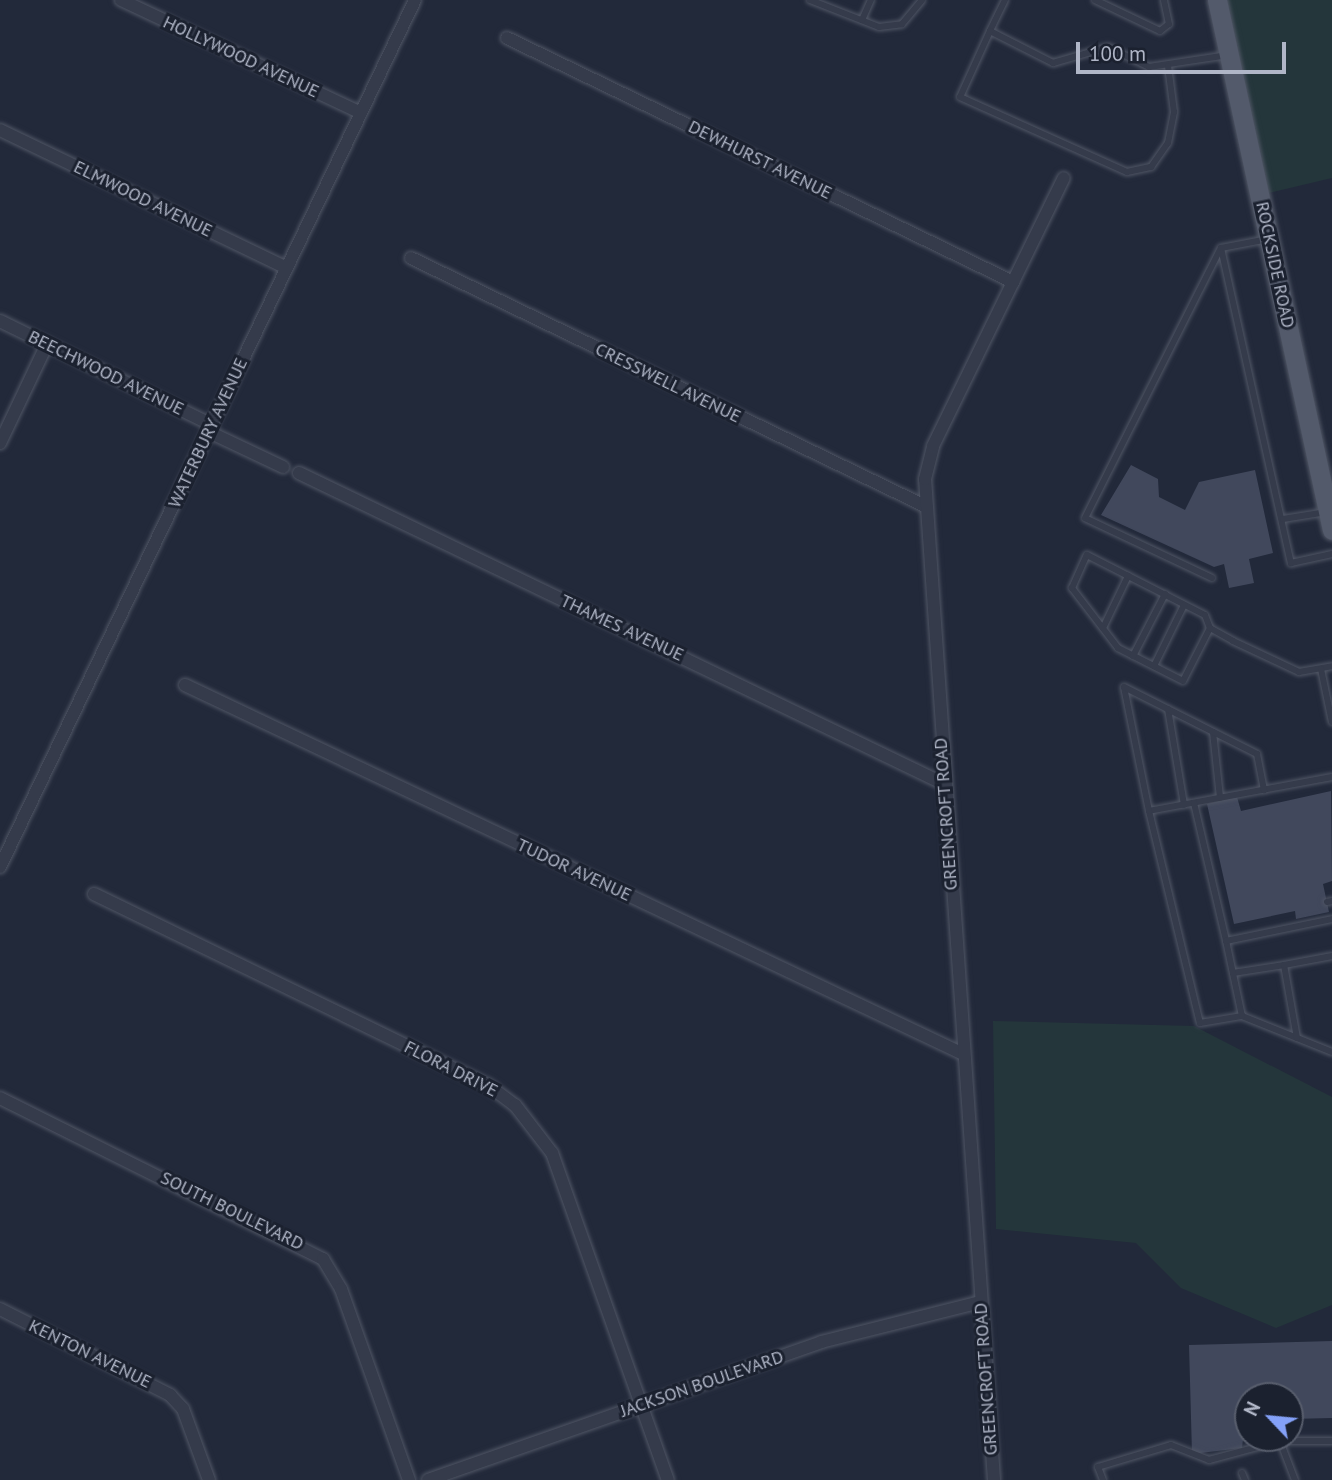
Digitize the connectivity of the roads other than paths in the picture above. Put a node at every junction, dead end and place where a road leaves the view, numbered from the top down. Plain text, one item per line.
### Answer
1 (121, 0) edge
2 (415, 0) edge
3 (810, 0) edge
4 (871, 0) edge
5 (922, 0) edge
6 (1005, 0) edge
7 (1095, 0) edge
8 (1164, 0) edge
9 (1217, 0) edge
10 (862, 20) junction
11 (990, 31) junction
12 (507, 38) dead end
13 (1229, 55) junction
14 (1168, 66) junction
15 (361, 113) junction
16 (0, 130) edge
17 (1064, 178) dead end
18 (1270, 238) junction
19 (1221, 248) junction
20 (411, 258) dead end
21 (287, 268) junction
22 (1013, 282) junction
23 (0, 321) edge
24 (47, 344) junction
25 (211, 428) junction
26 (0, 443) edge
27 (284, 467) dead end
28 (299, 473) dead end
29 (925, 506) junction
30 (1283, 519) junction
31 (1330, 521) edge
32 (1332, 554) edge
33 (1128, 576) junction
34 (1212, 578) dead end
35 (1165, 594) junction
36 (1184, 604) junction
37 (1103, 628) junction
38 (1210, 628) junction
39 (1133, 656) junction
40 (1154, 666) junction
41 (1332, 667) edge
42 (1321, 669) junction
43 (185, 685) dead end
44 (1168, 709) junction
45 (1332, 722) edge
46 (1213, 732) junction
47 (1332, 777) edge
48 (944, 784) junction
49 (1264, 790) junction
50 (1220, 798) junction
51 (1194, 803) junction
52 (1184, 805) junction
53 (1149, 811) junction
54 (0, 867) edge
55 (94, 894) dead end
56 (1332, 919) edge
57 (1226, 941) junction
58 (1332, 956) edge
59 (1284, 965) junction
60 (1233, 974) junction
61 (1242, 1016) junction
62 (1297, 1038) junction
63 (1332, 1052) edge
64 (963, 1054) junction
65 (0, 1098) edge
66 (980, 1302) junction
67 (0, 1310) edge
68 (642, 1405) junction
69 (1304, 1441) edge
70 (1332, 1441) edge
71 (1241, 1452) edge
72 (1284, 1452) edge
73 (209, 1480) edge
74 (409, 1480) edge
75 (428, 1480) edge
76 (668, 1480) edge
77 (994, 1480) edge
78 (1103, 1480) edge
79 (1295, 1480) edge

1 - 15 street, HOLLYWOOD AVENUE
2 - 15 street, WATERBURY AVENUE
3 - 10 lane
4 - 10 lane
5 - 10 lane
6 - 11 lane
7 - 8 lane
9 - 13 main road, ROCKSIDE ROAD
11 - 14 lane
11 - 14 lane
12 - 22 street, DEWHURST AVENUE
13 - 14 lane
13 - 18 main road, ROCKSIDE ROAD
15 - 21 street, WATERBURY AVENUE
16 - 21 street, ELMWOOD AVENUE
17 - 22 street, GREENCROFT ROAD
18 - 19 lane
18 - 31 main road, ROCKSIDE ROAD
19 - 30 lane
19 - 34 lane
20 - 29 street, CRESSWELL AVENUE
21 - 25 street, WATERBURY AVENUE
22 - 29 street, GREENCROFT ROAD
23 - 24 street, BEECHWOOD AVENUE
24 - 25 street, BEECHWOOD AVENUE
24 - 26 street
25 - 27 street, BEECHWOOD AVENUE
25 - 54 street, WATERBURY AVENUE
28 - 48 street, THAMES AVENUE
29 - 48 street, GREENCROFT ROAD
30 - 31 lane
30 - 32 lane
33 - 35 lane
33 - 37 lane
33 - 37 lane
35 - 36 lane
35 - 39 lane
36 - 38 lane
36 - 40 lane
37 - 39 lane
38 - 40 lane
38 - 42 lane
39 - 40 lane
41 - 42 lane
42 - 45 lane
43 - 64 street, TUDOR AVENUE
44 - 46 lane
44 - 52 lane
44 - 53 lane
46 - 49 lane
46 - 50 lane
47 - 49 lane
48 - 64 street, GREENCROFT ROAD
49 - 50 lane
50 - 51 lane
51 - 52 lane
51 - 57 lane
52 - 53 lane
53 - 61 lane
55 - 68 street, FLORA DRIVE
56 - 57 lane
57 - 60 lane
58 - 59 lane
59 - 60 lane
59 - 62 lane
60 - 61 lane
61 - 62 lane
62 - 63 lane
64 - 66 street, GREENCROFT ROAD
65 - 74 street, SOUTH BOULEVARD
66 - 68 street, JACKSON BOULEVARD
66 - 77 street, GREENCROFT ROAD
67 - 73 street, KENTON AVENUE
68 - 75 street, JACKSON BOULEVARD
68 - 76 street, FLORA DRIVE
69 - 70 lane
71 - 78 lane
72 - 79 lane

